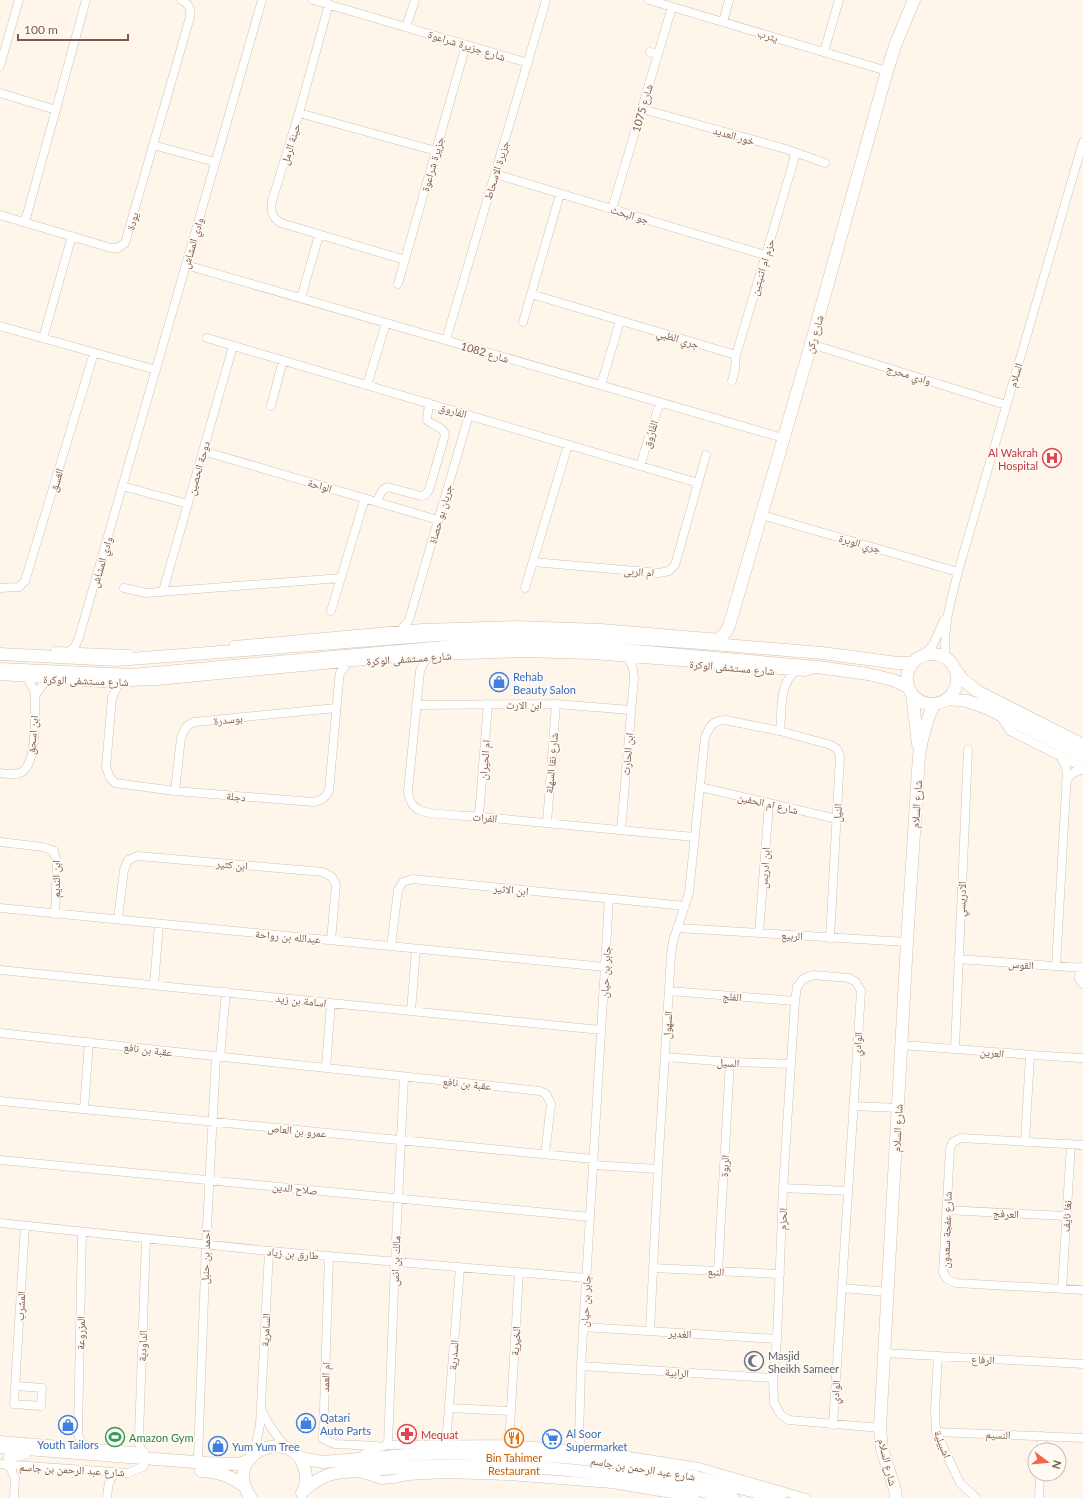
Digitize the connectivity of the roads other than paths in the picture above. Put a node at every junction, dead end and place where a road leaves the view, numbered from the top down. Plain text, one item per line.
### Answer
1 (19, 0) edge
2 (86, 0) edge
3 (181, 0) edge
4 (262, 0) edge
5 (313, 0) edge
6 (415, 0) edge
7 (546, 0) edge
8 (649, 0) edge
9 (729, 0) edge
10 (839, 0) edge
11 (905, 0) edge
12 (914, 0) edge
13 (329, 4) junction
14 (672, 7) junction
15 (722, 22) junction
16 (406, 27) junction
17 (896, 43) junction
18 (466, 44) junction
19 (824, 52) junction
20 (528, 63) junction
21 (0, 66) edge
22 (888, 70) junction
23 (0, 93) edge
24 (642, 109) junction
25 (56, 110) junction
26 (299, 113) junction
27 (1083, 142) edge
28 (153, 145) junction
29 (436, 151) junction
30 (793, 153) junction
31 (215, 162) junction
32 (825, 163) dead end
33 (495, 174) junction
34 (560, 194) junction
35 (612, 209) junction
36 (0, 215) edge
37 (24, 222) junction
38 (319, 235) junction
39 (72, 236) junction
40 (766, 255) junction
41 (405, 260) junction
42 (186, 265) junction
43 (398, 284) dead end
44 (531, 294) junction
45 (301, 298) junction
46 (620, 321) junction
47 (523, 322) dead end
48 (386, 323) junction
49 (0, 326) edge
50 (43, 338) junction
51 (207, 338) dead end
52 (446, 340) junction
53 (811, 344) junction
54 (233, 346) junction
55 (94, 353) junction
56 (736, 355) junction
57 (282, 360) junction
58 (156, 370) junction
59 (732, 381) dead end
60 (367, 385) junction
61 (601, 385) junction
62 (660, 402) junction
63 (429, 404) junction
64 (1006, 405) junction
65 (271, 406) dead end
66 (469, 415) junction
67 (783, 438) junction
68 (568, 445) junction
69 (203, 451) junction
70 (706, 455) dead end
71 (640, 466) junction
72 (698, 483) junction
73 (122, 486) junction
74 (365, 498) junction
75 (377, 502) junction
76 (188, 504) junction
77 (762, 514) junction
78 (438, 520) junction
79 (533, 562) junction
80 (958, 572) junction
81 (341, 578) junction
82 (0, 588) edge
83 (124, 588) dead end
84 (525, 588) dead end
85 (163, 592) junction
86 (949, 610) junction
87 (331, 611) dead end
88 (411, 613) junction
89 (730, 623) junction
90 (422, 628) junction
91 (401, 630) junction
92 (438, 635) junction
93 (79, 637) junction
94 (720, 638) junction
95 (739, 639) junction
96 (701, 643) junction
97 (444, 647) junction
98 (0, 648) edge
99 (616, 650) junction
100 (70, 652) junction
101 (89, 653) junction
102 (0, 654) edge
103 (430, 656) junction
104 (52, 657) junction
105 (407, 657) junction
106 (628, 658) junction
107 (859, 658) junction
108 (101, 660) junction
109 (645, 660) junction
110 (918, 660) junction
111 (348, 663) junction
112 (950, 663) junction
113 (326, 666) junction
114 (817, 667) junction
115 (0, 669) edge
116 (774, 670) junction
117 (420, 671) junction
118 (795, 672) junction
119 (86, 673) junction
120 (132, 675) junction
121 (0, 676) edge
122 (27, 678) junction
123 (634, 678) junction
124 (50, 679) junction
125 (339, 680) junction
126 (122, 682) junction
127 (101, 683) junction
128 (784, 687) junction
129 (910, 690) junction
130 (35, 697) junction
131 (112, 698) junction
132 (947, 699) junction
133 (488, 704) junction
134 (556, 704) junction
135 (934, 704) junction
136 (416, 705) junction
137 (336, 708) junction
138 (631, 710) junction
139 (999, 714) junction
140 (712, 724) joint
141 (780, 731) junction
142 (1083, 745) edge
143 (968, 750) dead end
144 (919, 756) junction
145 (1083, 757) edge
146 (1061, 758) junction
147 (1083, 769) edge
148 (0, 773) edge
149 (1066, 781) junction
150 (700, 787) junction
151 (174, 791) junction
152 (768, 804) junction
153 (479, 816) junction
154 (837, 819) junction
155 (547, 823) junction
156 (621, 830) junction
157 (694, 837) junction
158 (0, 842) edge
159 (609, 899) junction
160 (685, 906) junction
161 (0, 908) edge
162 (55, 914) junction
163 (118, 919) junction
164 (159, 924) junction
165 (677, 928) junction
166 (759, 933) junction
167 (830, 938) junction
168 (331, 940) junction
169 (907, 942) junction
170 (391, 946) junction
171 (416, 948) junction
172 (958, 960) junction
173 (1056, 966) junction
174 (605, 967) junction
175 (1081, 968) edge
176 (0, 970) edge
177 (856, 982) joint
178 (1083, 984) edge
179 (154, 985) junction
180 (669, 991) junction
181 (226, 992) junction
182 (795, 1001) junction
183 (331, 1003) junction
184 (411, 1011) junction
185 (601, 1030) junction
186 (0, 1033) edge
187 (89, 1042) junction
188 (901, 1045) junction
189 (955, 1048) junction
190 (1030, 1056) junction
191 (218, 1057) junction
192 (665, 1057) junction
193 (1083, 1058) edge
194 (730, 1062) junction
195 (791, 1064) junction
196 (326, 1067) junction
197 (404, 1077) junction
198 (0, 1101) edge
199 (853, 1106) junction
200 (898, 1108) junction
201 (84, 1109) junction
202 (212, 1122) junction
203 (401, 1140) junction
204 (1025, 1142) junction
205 (1071, 1144) junction
206 (1083, 1145) edge
207 (545, 1154) junction
208 (0, 1160) edge
209 (593, 1162) junction
210 (658, 1169) junction
211 (209, 1180) junction
212 (784, 1188) junction
213 (848, 1191) junction
214 (398, 1198) junction
215 (946, 1210) junction
216 (590, 1216) junction
217 (1066, 1216) junction
218 (0, 1223) edge
219 (24, 1226) junction
220 (82, 1232) junction
221 (146, 1239) junction
222 (206, 1245) junction
223 (269, 1251) junction
224 (329, 1256) junction
225 (395, 1262) junction
226 (460, 1267) junction
227 (653, 1268) junction
228 (718, 1271) junction
229 (519, 1272) junction
230 (780, 1274) junction
231 (586, 1278) junction
232 (842, 1288) junction
233 (1062, 1289) junction
234 (1083, 1290) edge
235 (888, 1292) junction
236 (583, 1328) junction
237 (650, 1331) junction
238 (777, 1339) junction
239 (884, 1353) junction
240 (938, 1356) junction
241 (1083, 1364) edge
242 (581, 1366) junction
243 (773, 1378) junction
244 (16, 1386) dead end
245 (450, 1408) junction
246 (261, 1409) junction
247 (510, 1411) junction
248 (833, 1425) junction
249 (880, 1428) junction
250 (936, 1432) junction
251 (78, 1433) junction
252 (1042, 1436) junction
253 (579, 1437) junction
254 (1083, 1438) edge
255 (0, 1440) edge
256 (1042, 1442) edge
257 (446, 1444) junction
258 (509, 1444) junction
259 (69, 1445) junction
260 (384, 1445) junction
261 (0, 1447) edge
262 (85, 1447) junction
263 (288, 1448) junction
264 (566, 1449) junction
265 (38, 1451) junction
266 (586, 1451) junction
267 (142, 1452) junction
268 (604, 1452) junction
269 (251, 1457) junction
270 (300, 1458) junction
271 (359, 1458) junction
272 (5, 1460) edge
273 (203, 1461) junction
274 (615, 1462) junction
275 (144, 1466) junction
276 (31, 1467) junction
277 (101, 1472) junction
278 (356, 1472) junction
279 (115, 1473) junction
280 (602, 1474) junction
281 (1040, 1482) edge
282 (108, 1483) junction
283 (612, 1484) junction
284 (16, 1485) junction
285 (244, 1486) junction
286 (301, 1494) edge
287 (14, 1498) edge
288 (107, 1498) edge
289 (251, 1498) edge
290 (694, 1498) edge
291 (733, 1498) edge
292 (780, 1498) edge
293 (806, 1498) edge
294 (896, 1498) edge
295 (976, 1498) edge
296 (1039, 1498) edge

1 - 21 street
2 - 25 street
3 - 28 street, يودة
4 - 31 street, وادي المشاش
5 - 13 street, شارع جزيرة شراعوة
6 - 16 street
7 - 20 street, جزيرة الاسحاط
8 - 14 street, يثرب
9 - 15 street
10 - 19 street
11 - 17 street, شارع ركن
12 - 17 street, شارع ركن
13 - 16 street, شارع جزيرة شراعوة
13 - 26 street
14 - 15 street, يثرب
14 - 24 street, شارع 1075
15 - 19 street, يثرب
16 - 18 street, شارع جزيرة شراعوة
17 - 22 street, شارع ركن
18 - 20 street, شارع جزيرة شراعوة
18 - 29 street, جزيرة شراعوة
19 - 22 street, يثرب
20 - 33 street, جزيرة الاسحاط
22 - 53 street, شارع ركن
23 - 25 street
24 - 30 street, خور العديد
24 - 35 street, شارع 1075
25 - 37 street
26 - 29 street, حينة الرمل
26 - 38 street, حينة الرمل
27 - 64 street, السلام
28 - 31 street
28 - 39 street, يودة
29 - 41 street, جزيرة شراعوة
30 - 32 street, خور العديد
30 - 40 street, حزم ام اثنيتين
31 - 42 street, وادي المشاش
33 - 34 street, جو البحث
33 - 52 street, جزيرة الاسحاط
34 - 35 street, جو البحث
34 - 44 street
35 - 40 street, جو البحث
36 - 37 street, يودة
37 - 39 street, يودة
38 - 41 street, حينة الرمل
38 - 45 street
39 - 50 street
40 - 56 street, حزم ام اثنيتين
41 - 43 street, جزيرة شراعوة
42 - 45 street, شارع 1082
42 - 58 street, وادي المشاش
44 - 46 street, جري الظبي
44 - 47 street
45 - 48 street, شارع 1082
46 - 56 street, جري الظبي
46 - 61 street
48 - 52 street, شارع 1082
48 - 60 street
49 - 50 street
50 - 55 street
51 - 54 street, الفاروق
52 - 61 street, شارع 1082
53 - 64 street, وادي محرج
53 - 67 street, شارع ركن
54 - 57 street, الفاروق
54 - 69 street, دوحة الحصين
55 - 58 street
55 - 82 street, الغسق
56 - 59 street, حزم ام اثنيتين
57 - 60 street, الفاروق
57 - 65 street
58 - 73 street, وادي المشاش
60 - 63 street, الفاروق
61 - 62 street, شارع 1082
62 - 67 street, شارع 1082
62 - 71 street, الفَارُوق
63 - 66 street, الفاروق
63 - 75 street
64 - 80 street, السلام
66 - 68 street, الفاروق
66 - 78 street, جريان بو حصاة
67 - 77 street, شارع ركن
68 - 71 street, الفاروق
68 - 79 street
69 - 74 street, الواحة
69 - 76 street, دوحة الحصين
70 - 72 street, ام الربى
71 - 72 street, الفاروق
72 - 79 street, ام الربى
73 - 76 street
73 - 93 street, وادي المشاش
74 - 75 street, الواحة
74 - 81 street
75 - 78 street, الواحة
76 - 85 street, دوحة الحصين
77 - 80 street, جري الوبرة
77 - 89 street, شارع ركن
78 - 88 street, جريان بو حصاة
79 - 84 street
80 - 86 street, السلام
81 - 85 street
81 - 87 street
83 - 85 street
86 - 110 street, السلام
86 - 112 street, السلام
88 - 90 street
88 - 91 street, جريان بو حصاة
89 - 94 street, شارع ركن
89 - 95 street
90 - 91 street, شارع مستشفى الوكرة
90 - 92 street
90 - 94 street, شارع مستشفى الوكرة
91 - 101 street, شارع مستشفى الوكرة
92 - 96 street, شارع مستشفى الوكرة
92 - 108 street, شارع مستشفى الوكرة
93 - 100 street, وادي المشاش
93 - 101 street
94 - 95 street, شارع مستشفى الوكرة
94 - 96 street, شارع مستشفى الوكرة
95 - 107 street, شارع مستشفى الوكرة
96 - 107 street, شارع مستشفى الوكرة
97 - 99 street, شارع مستشفى الوكرة
97 - 103 street, الفرات
97 - 120 street, شارع مستشفى الوكرة
98 - 100 street, شارع مستشفى الوكرة
99 - 106 street
99 - 114 street, شارع مستشفى الوكرة
100 - 101 street, شارع مستشفى الوكرة
100 - 104 street
101 - 108 street
102 - 104 street, شارع مستشفى الوكرة
103 - 105 street, شارع مستشفى الوكرة
103 - 106 street, شارع مستشفى الوكرة
103 - 117 street, الفرات
104 - 108 street, شارع مستشفى الوكرة
105 - 111 street, شارع مستشفى الوكرة
105 - 117 street
106 - 109 street, شارع مستشفى الوكرة
106 - 123 street, ابن الحارث
107 - 110 street, شارع مستشفى الوكرة
109 - 116 street, شارع مستشفى الوكرة
109 - 123 street, ابن الحارث
110 - 112 street
110 - 129 street
111 - 113 street, شارع مستشفى الوكرة
111 - 125 street, دجلة
112 - 132 street
112 - 142 street
113 - 125 street
113 - 126 street, شارع مستشفى الوكرة
114 - 118 street, شارع مستشفى الوكرة
114 - 129 street, شارع مستشفى الوكرة
115 - 119 street, شارع مستشفى الوكرة
116 - 118 street, شارع مستشفى الوكرة
116 - 128 street
117 - 136 street, الفرات
118 - 128 street
119 - 120 street, شارع مستشفى الوكرة
119 - 127 street
120 - 126 street, دجلة
121 - 122 street, شارع مستشفى الوكرة
122 - 124 street, شارع مستشفى الوكرة
122 - 130 street, ابن اسحق
123 - 138 street, ابن الحارث
124 - 127 street, شارع مستشفى الوكرة
124 - 130 street
125 - 137 street, دجلة
126 - 127 street, شارع مستشفى الوكرة
126 - 131 street, دجلة
127 - 131 street
128 - 141 street
129 - 135 street
129 - 144 street, شارع السلام
130 - 148 street, ابن اسحق
131 - 151 street, دجلة
132 - 135 street
132 - 139 street
133 - 134 street, ابن الارت
133 - 136 street, ابن الارت
133 - 153 street, ام الحيران
134 - 138 street, ابن الارت
134 - 155 street, شارع نقا السهلة
135 - 144 street, شارع السلام
136 - 153 street, الفرات
137 - 151 street, بوسدرة
137 - 151 street, دجلة
138 - 156 street, ابن الحارث
139 - 145 street
139 - 146 street
140 - 141 street, النيل
140 - 150 street, السهول
141 - 154 street, النيل
143 - 172 street, الادريسي
144 - 169 street, شارع السلام
146 - 147 street
146 - 149 street
147 - 149 street
149 - 173 street
150 - 152 street, شارع ام الحفين
150 - 157 street, السهول
152 - 154 street, شارع ام الحفين
152 - 166 street, ابن ادريس
153 - 155 street, الفرات
154 - 167 street, النيل
155 - 156 street, الفرات
156 - 157 street, الفرات
157 - 160 street, السهول
158 - 162 street, ابن النديم
159 - 160 street, ابن الاثير
159 - 170 street, ابن الاثير
159 - 174 street, جابر بن حيان
160 - 165 street, السهول
161 - 162 street, عبدالله بن رواحة
162 - 163 street, عبدالله بن رواحة
163 - 164 street, عبدالله بن رواحة
163 - 168 street, ابن كثير
164 - 168 street, عبدالله بن رواحة
164 - 179 street
165 - 166 street, الربيع
165 - 180 street, السهول
166 - 167 street, الربيع
167 - 169 street, الربيع
168 - 170 street, عبدالله بن رواحة
169 - 188 street, شارع السلام
170 - 171 street, عبدالله بن رواحة
171 - 174 street, عبدالله بن رواحة
171 - 184 street
172 - 173 street, القوس
172 - 189 street, الادريسي
173 - 175 street, القوس
174 - 185 street, جابر بن حيان
175 - 178 street
176 - 179 street, اسامة بن زيد
177 - 182 street, الحزم
177 - 199 street, الوادي
179 - 181 street, اسامة بن زيد
180 - 182 street, الفلج
180 - 192 street, السهول
181 - 183 street, اسامة بن زيد
181 - 191 street, احمد بن حنبل
182 - 195 street, الحزم
183 - 184 street, اسامة بن زيد
183 - 196 street
184 - 185 street, اسامة بن زيد
185 - 209 street, جابر بن حيان
186 - 187 street, عقبة بن نافع
187 - 191 street, عقبة بن نافع
187 - 201 street
188 - 189 street, العرين
188 - 200 street, شارع السلام
189 - 190 street, العرين
190 - 193 street, العرين
190 - 204 street
191 - 196 street, عقبة بن نافع
191 - 202 street, احمد بن حنبل
192 - 194 street, السيل
192 - 210 street, السهول
194 - 195 street, السيل
194 - 228 street, الربوة
195 - 212 street, الحزم
196 - 197 street, عقبة بن نافع
197 - 203 street, مالك بن انس
197 - 207 street, عقبة بن نافع
198 - 201 street, عمرو بن العاص
199 - 200 street
199 - 213 street, الوادي
200 - 235 street, شارع السلام
201 - 202 street, عمرو بن العاص
202 - 203 street, عمرو بن العاص
202 - 211 street, احمد بن حنبل
203 - 207 street, عمرو بن العاص
203 - 214 street, مالك بن انس
204 - 205 street, شارع عفجة سعدون
204 - 215 street, شارع عفجة سعدون
205 - 206 street, شارع عفجة سعدون
205 - 217 street, نغا نايف
207 - 209 street, عمرو بن العاص
208 - 211 street, صلاح الدين
209 - 210 street
209 - 216 street, جابر بن حيان
210 - 227 street, السهول
211 - 214 street, صلاح الدين
211 - 222 street, احمد بن حنبل
212 - 213 street
212 - 230 street, الحزم
213 - 232 street, الوادي
214 - 216 street, صلاح الدين
214 - 225 street, مالك بن انس
215 - 217 street, العرفج
215 - 233 street, شارع عفجة سعدون
216 - 231 street, جابر بن حيان
217 - 233 street, نغا نايف
218 - 219 street, طارق بن زياد
219 - 220 street, طارق بن زياد
219 - 244 street, المشرب
220 - 221 street, طارق بن زياد
220 - 251 street, المزروعة
221 - 222 street, طارق بن زياد
221 - 267 street, الداودية
222 - 223 street, طارق بن زياد
222 - 273 street, احمد بن حنبل
223 - 224 street, طارق بن زياد
223 - 246 street, السامرية
224 - 225 street, طارق بن زياد
224 - 260 street, ام العمد
225 - 226 street, طارق بن زياد
225 - 260 street, مالك بن انس
226 - 229 street, طارق بن زياد
226 - 245 street, السدرية
227 - 228 street, النبع
227 - 237 street, السهول
228 - 230 street, النبع
229 - 231 street, طارق بن زياد
229 - 247 street, الخيرية
230 - 238 street, الحزم
231 - 236 street, جابر بن حيان
232 - 235 street
232 - 248 street, الوادي
233 - 234 street, شارع عفجة سعدون
235 - 239 street, شارع السلام
236 - 237 street, الغدير
236 - 242 street, جابر بن حيان
237 - 238 street, الغدير
238 - 243 street, الحزم
239 - 240 street, الرفاع
239 - 249 street, شارع السلام
240 - 241 street, الرفاع
240 - 250 street, اشبيلية
242 - 243 street, الرابية
242 - 253 street, جابر بن حيان
243 - 248 street, الحزم
245 - 247 street
245 - 257 street, السدرية
246 - 263 street
246 - 269 street, السامرية
247 - 258 street, الخيرية
248 - 249 street, الحزم
249 - 294 street, شارع السلام
250 - 252 street, النسيم
250 - 295 street, اشبيلية
251 - 259 street
251 - 262 street, المزروعة
252 - 254 street, النسيم
252 - 256 street
253 - 264 street
253 - 266 street, جابر بن حيان
255 - 259 street, شارع عبد الرحمن بن جاسم
257 - 258 street, شارع عبد الرحمن بن جاسم
257 - 260 street, شارع عبد الرحمن بن جاسم
258 - 264 street, شارع عبد الرحمن بن جاسم
259 - 262 street, شارع عبد الرحمن بن جاسم
260 - 271 street, شارع عبد الرحمن بن جاسم
261 - 265 street, شارع عبد الرحمن بن جاسم
262 - 267 street, شارع عبد الرحمن بن جاسم
263 - 269 street, شارع عبد الرحمن بن جاسم
263 - 270 street
264 - 266 street, شارع عبد الرحمن بن جاسم
265 - 272 street
265 - 273 street, شارع عبد الرحمن بن جاسم
266 - 268 street, شارع عبد الرحمن بن جاسم
267 - 273 street, شارع عبد الرحمن بن جاسم
268 - 274 street
268 - 293 street, شارع عبد الرحمن بن جاسم
269 - 273 street, شارع عبد الرحمن بن جاسم
269 - 285 street
270 - 271 street, شارع عبد الرحمن بن جاسم
270 - 286 street
271 - 274 street, شارع عبد الرحمن بن جاسم
272 - 275 street, شارع عبد الرحمن بن جاسم
272 - 276 street, شارع عبد الرحمن بن جاسم
272 - 284 street
274 - 292 street, شارع عبد الرحمن بن جاسم
275 - 279 street, شارع عبد الرحمن بن جاسم
275 - 285 street, شارع عبد الرحمن بن جاسم
276 - 277 street, شارع عبد الرحمن بن جاسم
276 - 284 street
277 - 279 street, شارع عبد الرحمن بن جاسم
277 - 282 street
278 - 280 street, شارع عبد الرحمن بن جاسم
278 - 283 street, شارع عبد الرحمن بن جاسم
278 - 286 street, شارع عبد الرحمن بن جاسم
279 - 282 street
280 - 283 street
280 - 291 street, شارع عبد الرحمن بن جاسم
281 - 296 street
282 - 288 street
283 - 290 street, شارع عبد الرحمن بن جاسم
284 - 287 street
285 - 289 street

